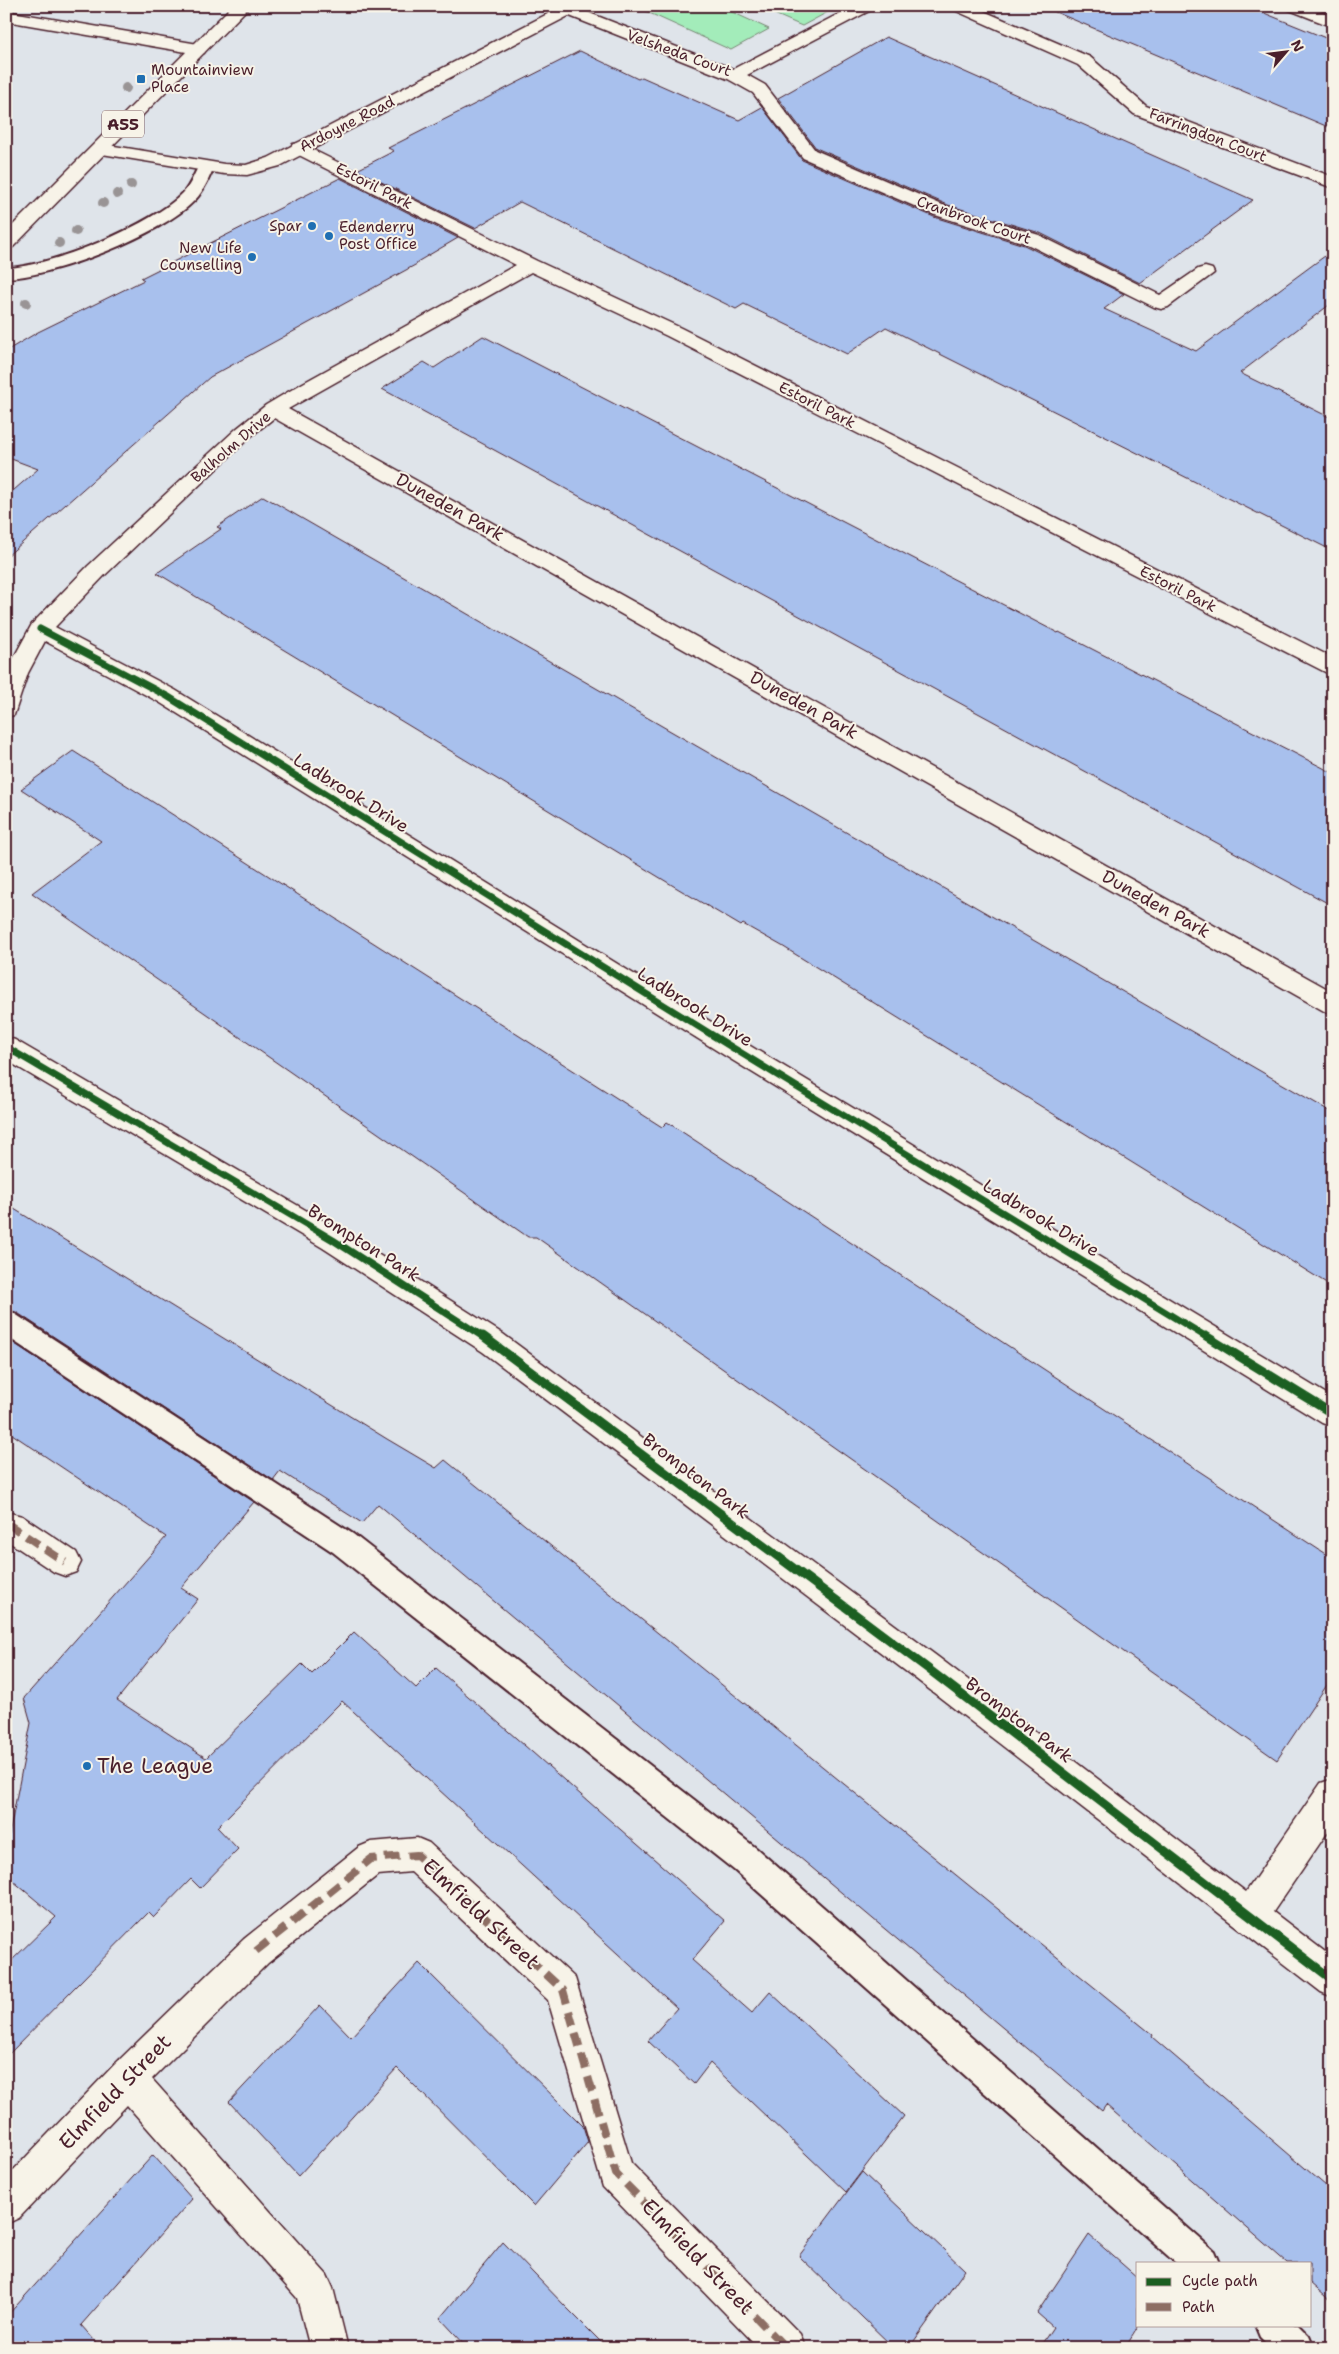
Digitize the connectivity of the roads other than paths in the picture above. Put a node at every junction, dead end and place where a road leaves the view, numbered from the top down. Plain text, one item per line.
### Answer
1 (242, 6) edge
2 (867, 6) edge
3 (958, 6) edge
4 (1293, 6) edge
5 (572, 8) edge
6 (6, 16) edge
7 (1333, 22) edge
8 (198, 49) junction
9 (734, 75) junction
10 (102, 148) junction
11 (299, 148) junction
12 (206, 167) junction
13 (1333, 183) edge
14 (6, 243) edge
15 (530, 265) junction
16 (6, 273) edge
17 (1205, 273) dead end
18 (273, 409) junction
19 (40, 629) junction
20 (1333, 668) edge
21 (6, 709) edge
22 (1333, 1004) edge
23 (6, 1047) edge
24 (6, 1322) edge
25 (1333, 1414) edge
26 (6, 1526) edge
27 (65, 1562) dead end
28 (1333, 1795) edge
29 (1251, 1915) junction
30 (1333, 1980) edge
31 (127, 2078) junction
32 (6, 2205) edge
33 (1201, 2262) edge
34 (1273, 2326) edge
35 (329, 2348) edge
36 (786, 2348) edge
37 (1297, 2348) edge

1 - 8 main road, A55
2 - 9 main road, Velsheda Court
3 - 13 main road, Farringdon Court
4 - 7 main road
5 - 9 main road, Velsheda Court
5 - 11 main road, Ardoyne Road
6 - 8 main road
8 - 10 main road, A55
9 - 17 main road, Cranbrook Court
10 - 12 main road, Ardoyne Road
10 - 14 main road, A55
11 - 12 main road, Ardoyne Road
11 - 15 main road, Estoril Park
12 - 16 lane
15 - 18 main road, Balholm Drive
15 - 20 main road, Estoril Park
18 - 19 main road, Balholm Drive
18 - 22 main road, Duneden Park
19 - 21 main road, Balholm Drive
19 - 25 main road, Ladbrook Drive
23 - 29 main road, Brompton Park
24 - 33 lane
26 - 27 main road
28 - 29 main road
29 - 30 main road, Brompton Park
31 - 32 main road, Elmfield Street
31 - 35 main road
31 - 36 main road, Elmfield Street
34 - 37 lane

